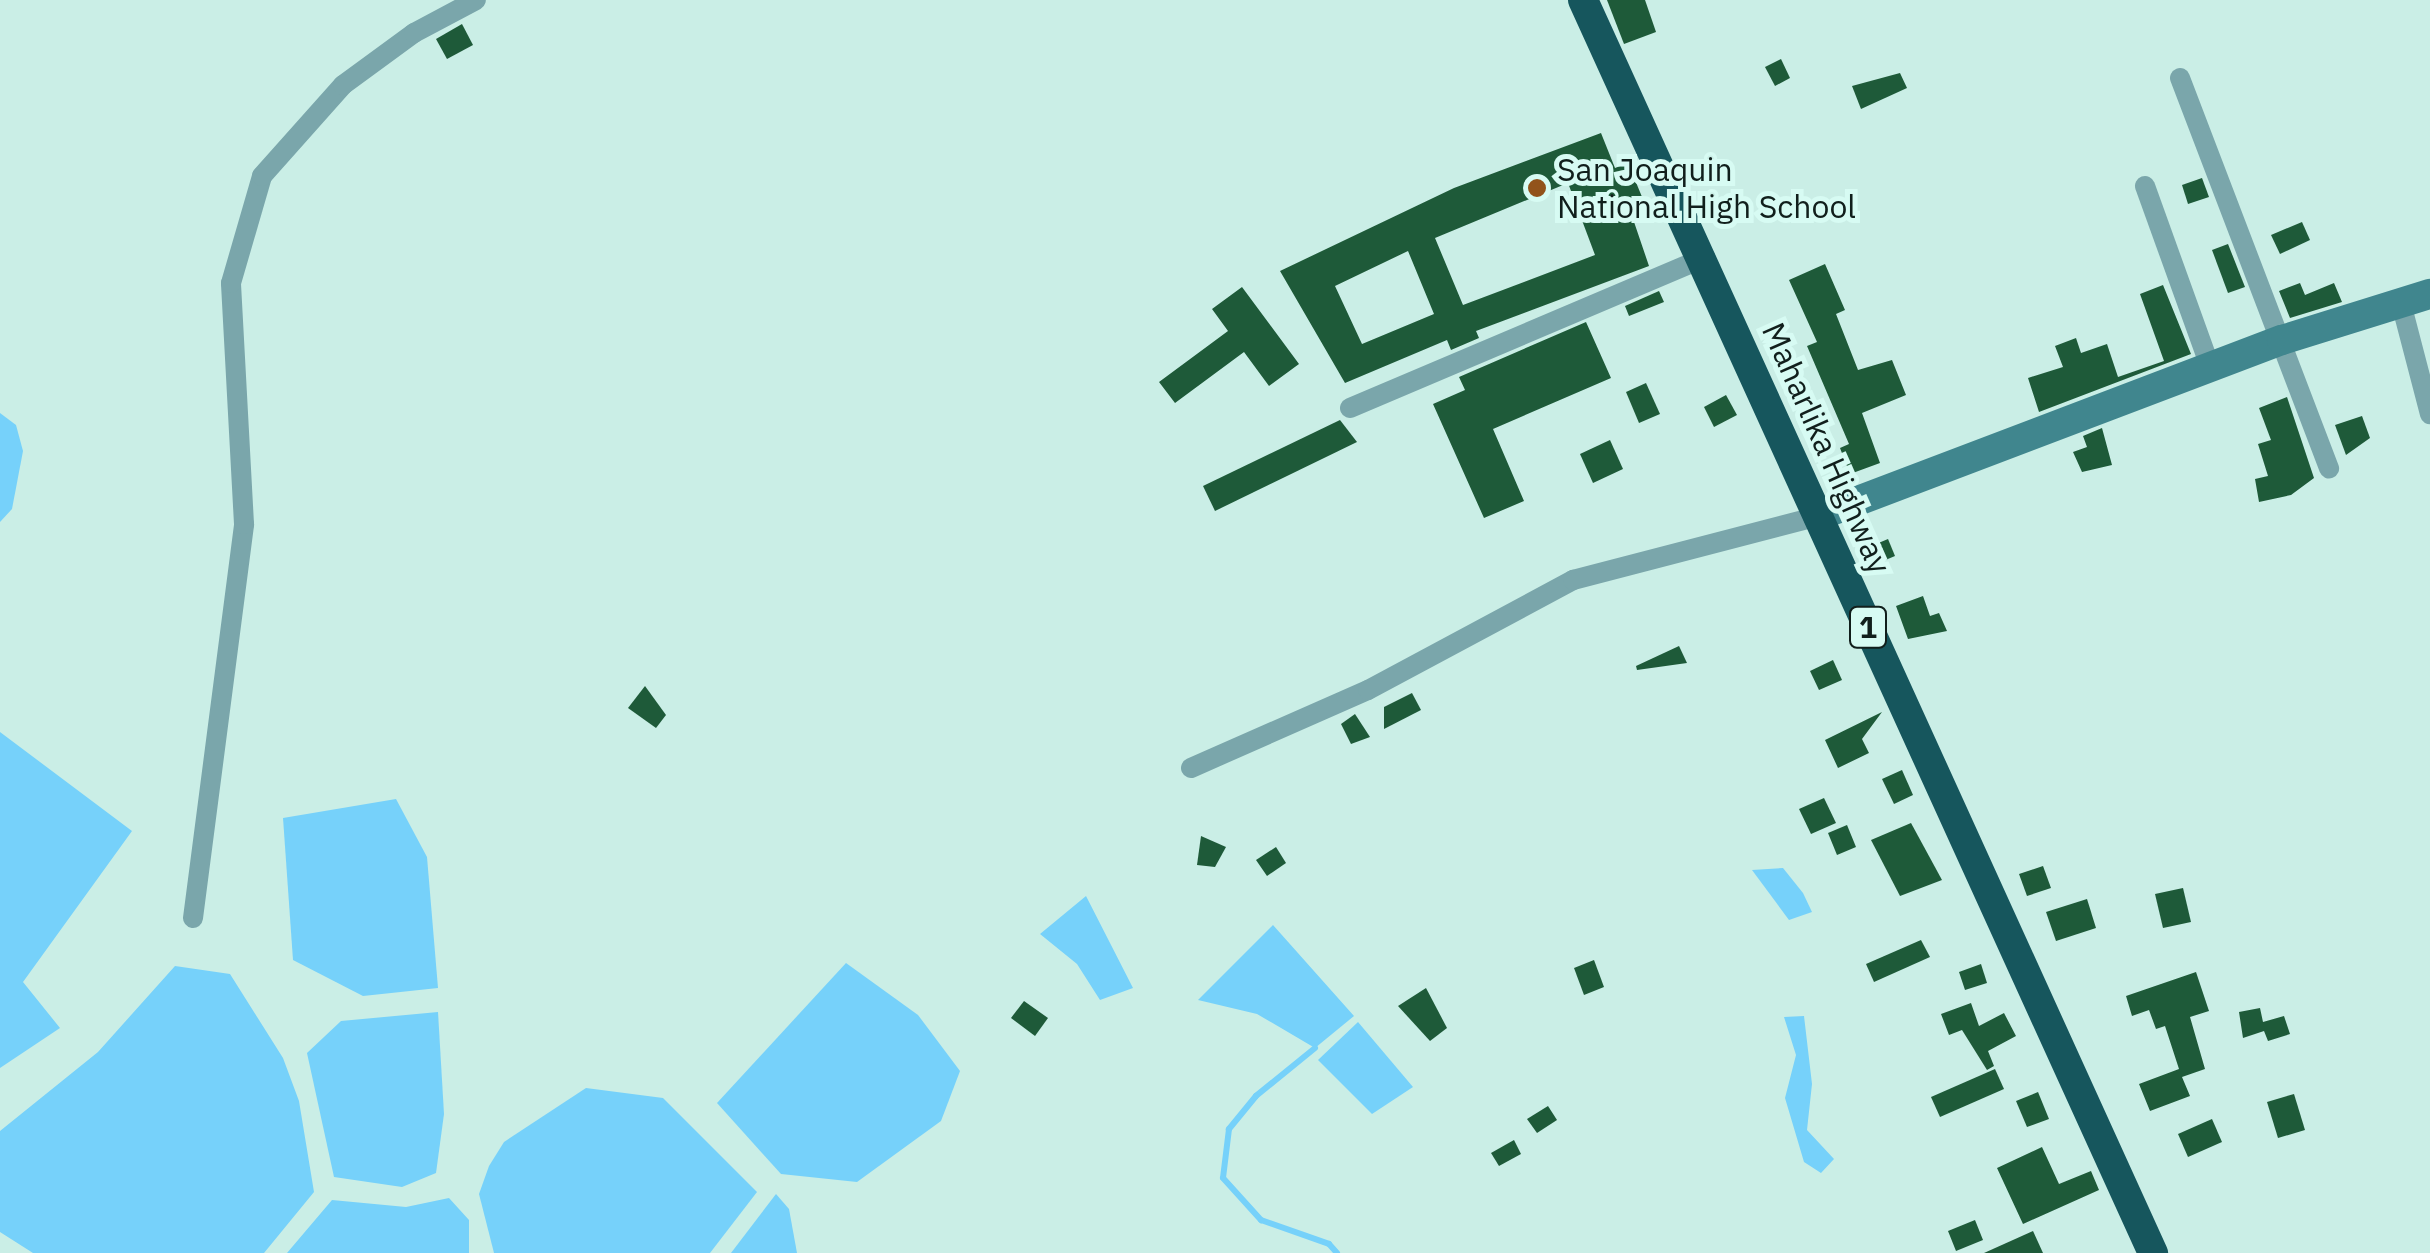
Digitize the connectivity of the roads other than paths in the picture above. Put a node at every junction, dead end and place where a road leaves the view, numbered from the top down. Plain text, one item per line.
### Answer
1 (476, 0) edge
2 (1584, 0) edge
3 (2180, 78) dead end
4 (2145, 186) dead end
5 (1705, 257) junction
6 (2416, 299) edge
7 (2282, 340) junction
8 (2211, 369) junction
9 (1350, 408) dead end
10 (2430, 414) edge
11 (2329, 469) dead end
12 (1818, 516) junction
13 (1192, 768) dead end
14 (193, 918) dead end
15 (2153, 1253) edge

1 - 14 street
2 - 5 highway, Maharlika Highway / 1
3 - 7 street
4 - 8 street
5 - 9 street
5 - 12 highway, Maharlika Highway / 1
6 - 7 street
6 - 10 street
7 - 8 street
7 - 11 street
8 - 12 street
12 - 13 street
12 - 15 highway, Maharlika Highway / 1

